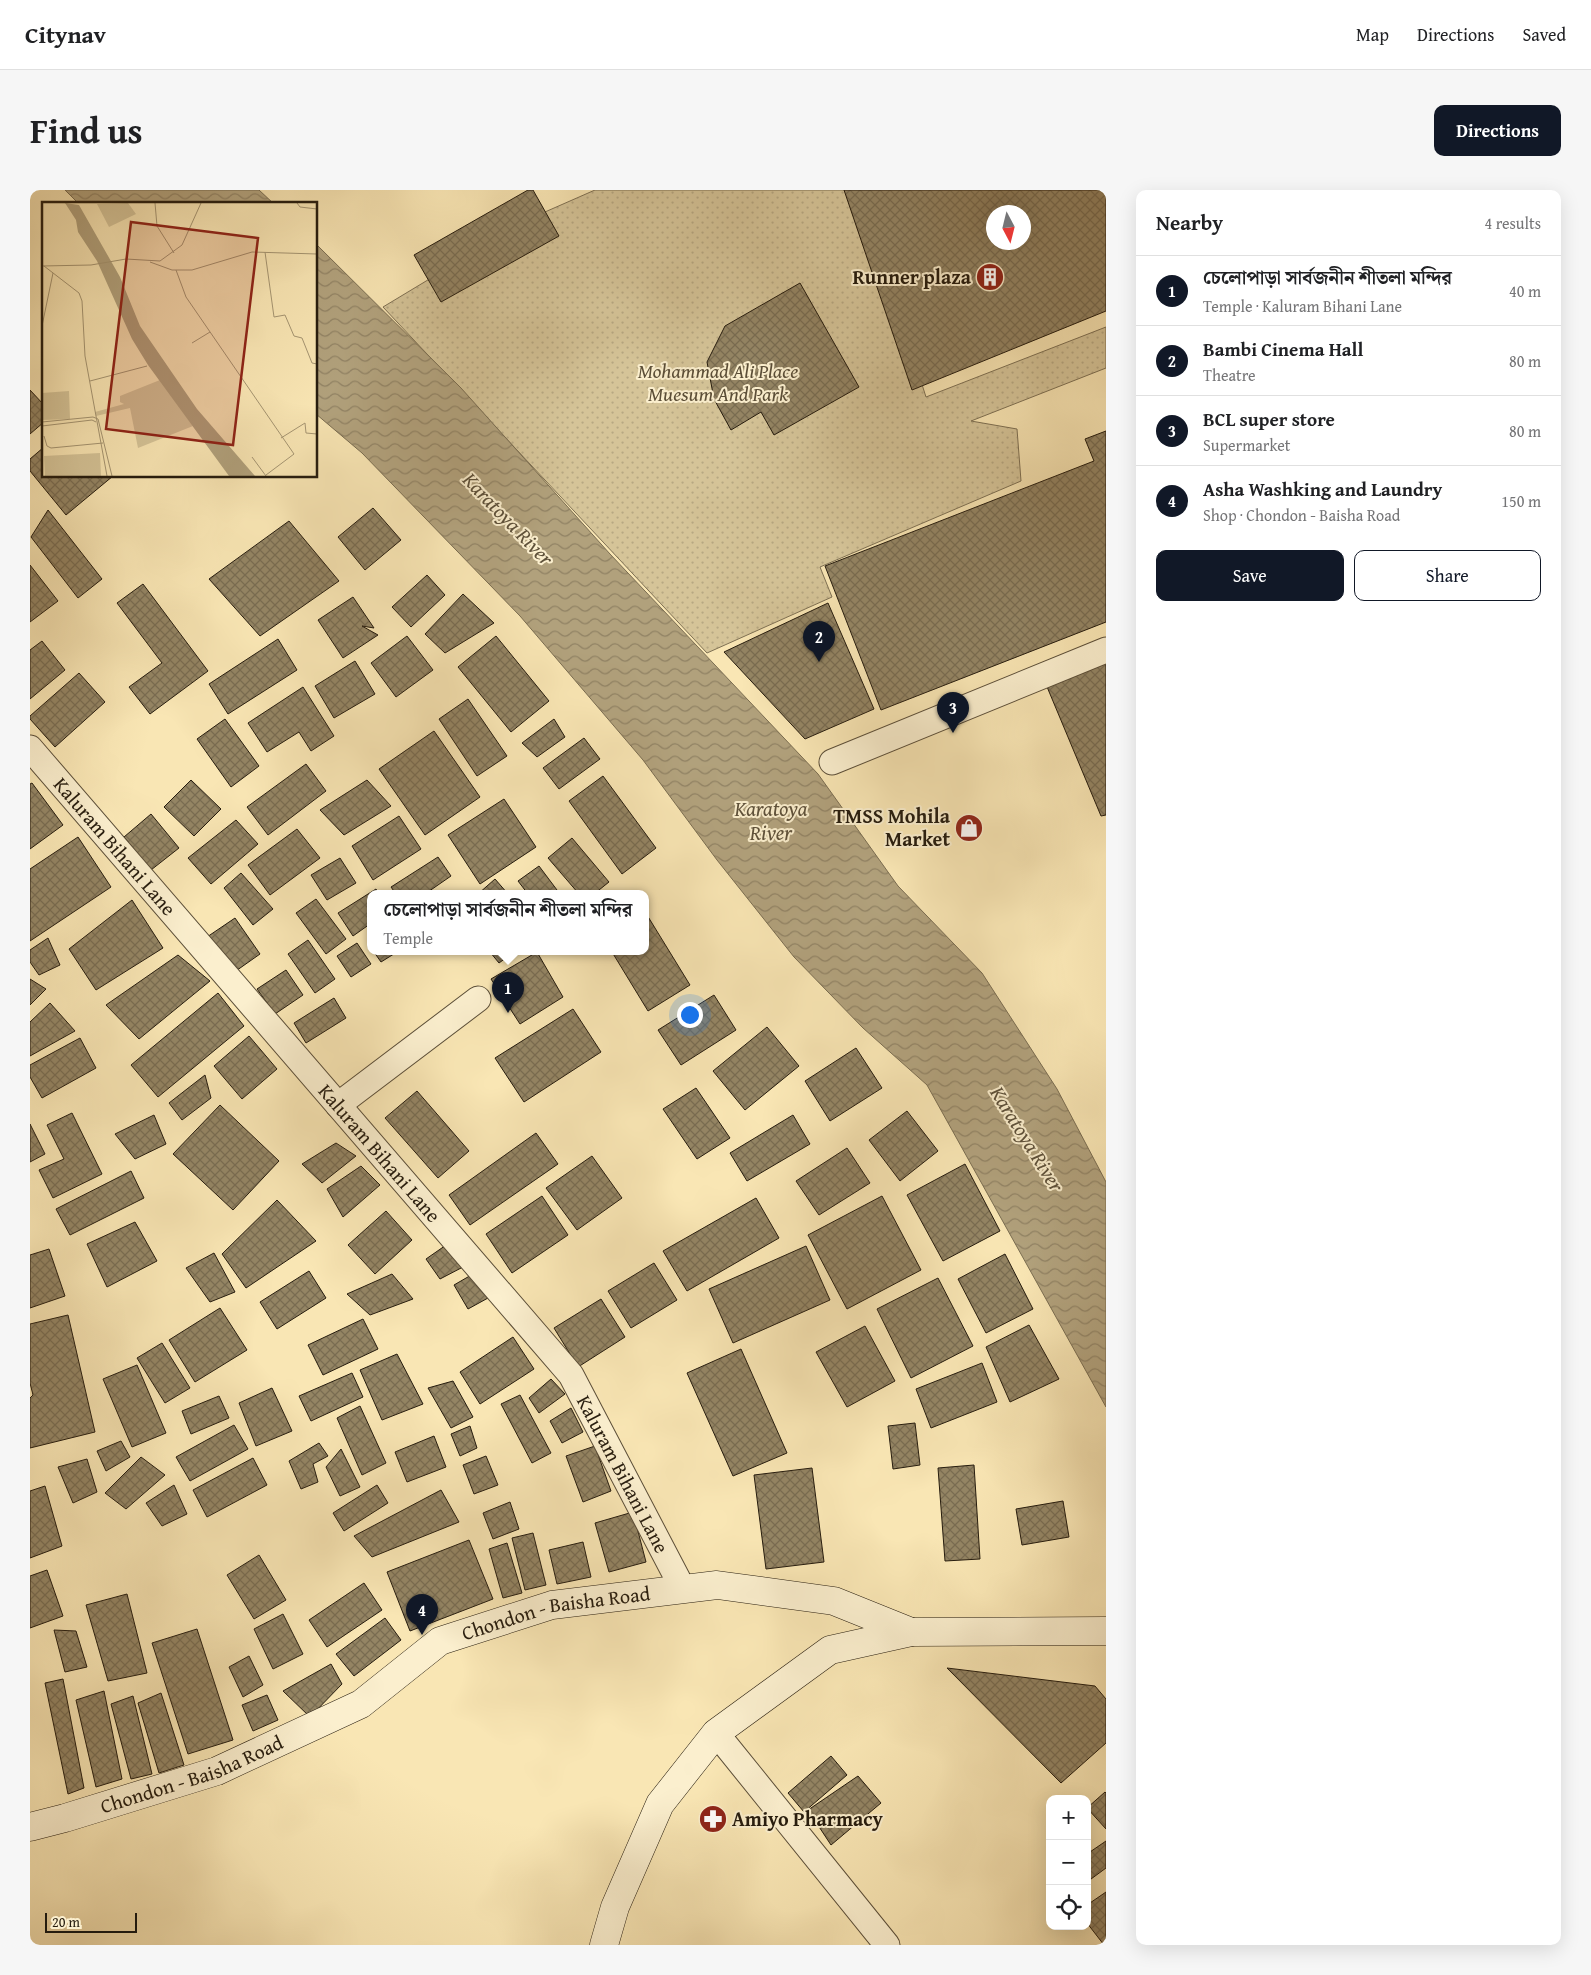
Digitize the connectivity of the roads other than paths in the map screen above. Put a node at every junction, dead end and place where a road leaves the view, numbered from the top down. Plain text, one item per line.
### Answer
1 (1106, 650) edge
2 (30, 748) edge
3 (832, 762) dead end
4 (478, 999) dead end
5 (338, 1105) junction
6 (683, 1589) junction
7 (1106, 1631) edge
8 (911, 1632) junction
9 (716, 1733) junction
10 (30, 1826) edge
11 (604, 1945) edge
12 (887, 1945) edge

1 - 3 street
2 - 5 street, Kaluram Bihani Lane
4 - 5 street
5 - 6 street, Kaluram Bihani Lane
6 - 8 main road, Chondon - Baisha Road
6 - 10 main road, Chondon - Baisha Road
7 - 8 main road
8 - 9 main road
9 - 11 main road
9 - 12 street

